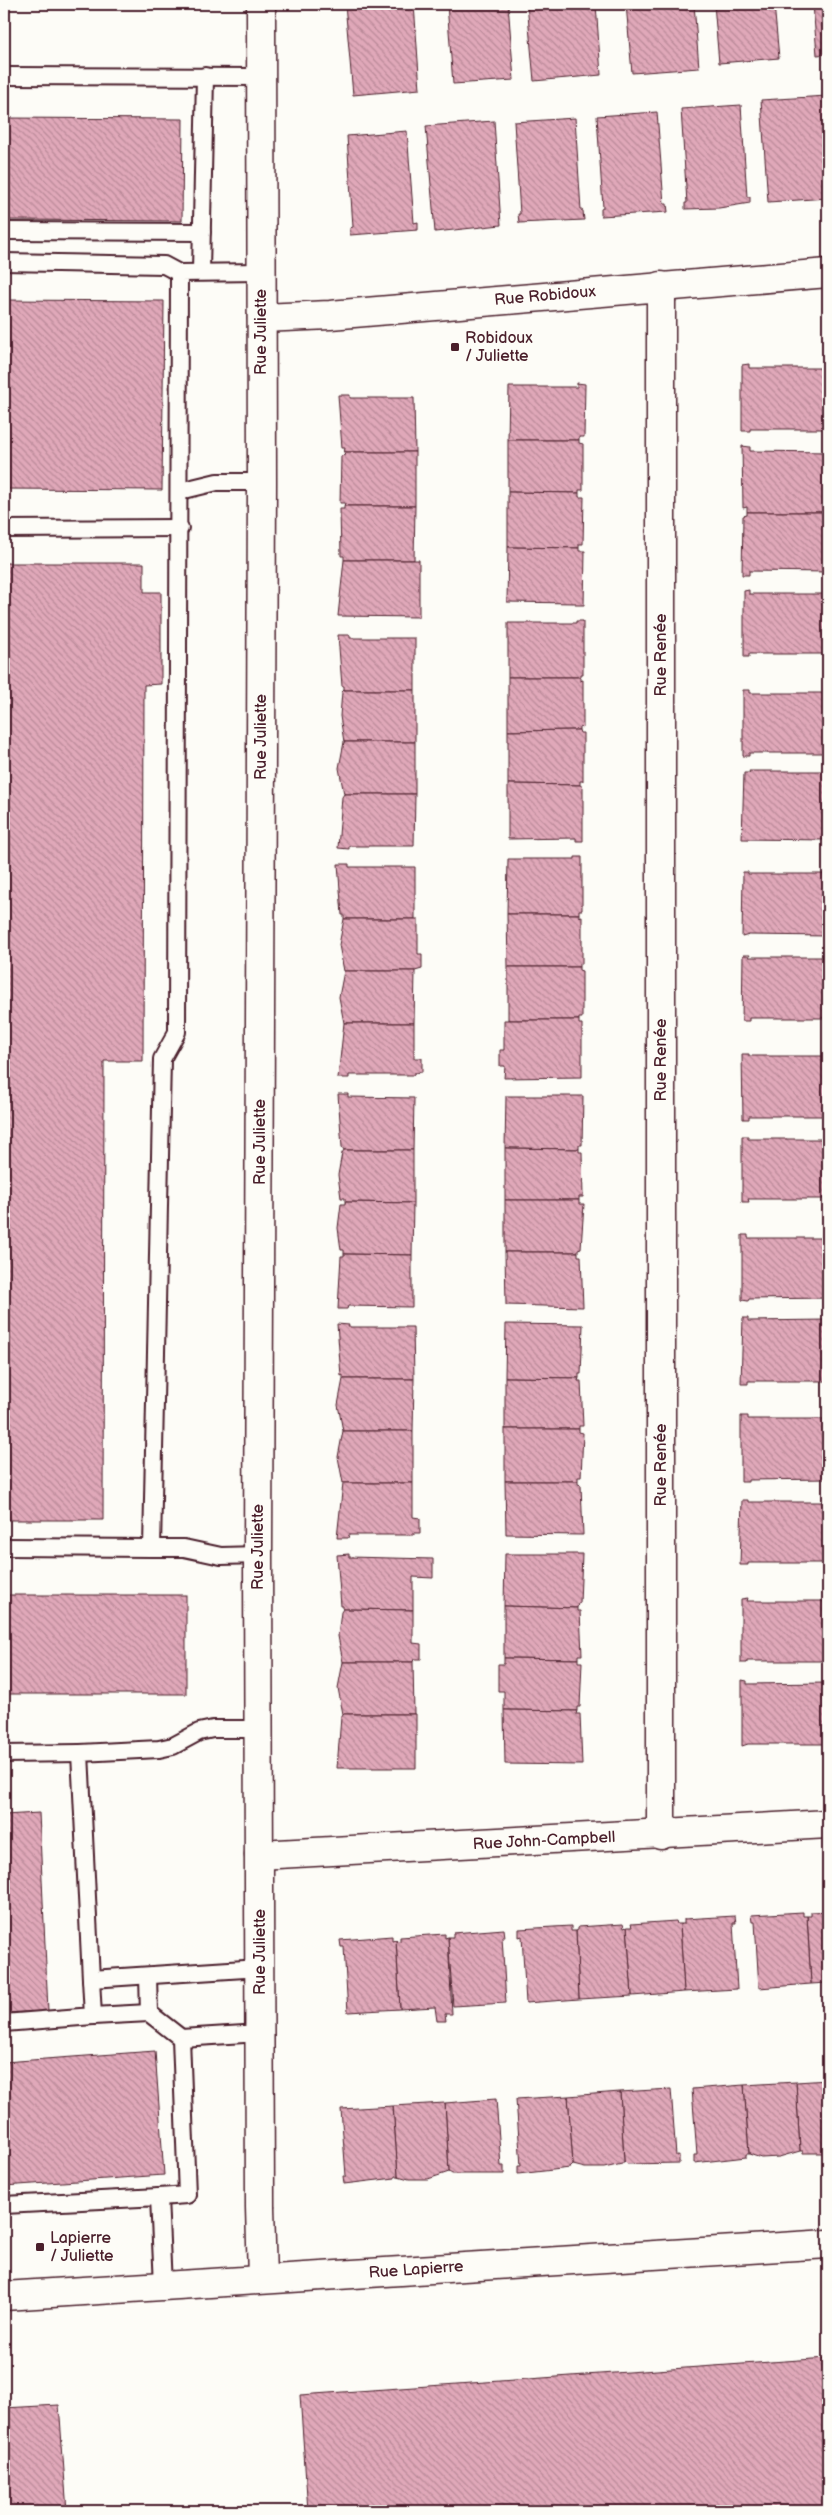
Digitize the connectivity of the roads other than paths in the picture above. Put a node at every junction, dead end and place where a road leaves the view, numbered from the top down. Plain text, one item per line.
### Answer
1 (261, 4) edge
2 (4, 76) edge
3 (205, 76) junction
4 (261, 77) junction
5 (4, 231) edge
6 (202, 232) junction
7 (4, 262) edge
8 (201, 272) junction
9 (261, 272) junction
10 (179, 273) junction
11 (828, 273) edge
12 (661, 286) junction
13 (262, 318) junction
14 (262, 482) junction
15 (180, 492) junction
16 (180, 528) junction
17 (4, 529) edge
18 (4, 1547) edge
19 (152, 1548) junction
20 (258, 1555) junction
21 (259, 1728) junction
22 (80, 1753) junction
23 (4, 1754) edge
24 (828, 1824) edge
25 (661, 1834) junction
26 (259, 1855) junction
27 (260, 1968) junction
28 (148, 1976) junction
29 (91, 1979) junction
30 (149, 2013) junction
31 (93, 2016) junction
32 (4, 2023) edge
33 (260, 2033) junction
34 (181, 2038) junction
35 (159, 2197) junction
36 (4, 2205) edge
37 (828, 2244) edge
38 (262, 2280) junction
39 (163, 2286) junction
40 (4, 2296) edge

1 - 4 street, Rue Juliette
2 - 3 lane
3 - 4 lane
3 - 6 lane
4 - 9 street, Rue Juliette
5 - 6 lane
6 - 8 lane
7 - 10 lane
8 - 9 lane
8 - 10 lane
9 - 13 street, Rue Juliette
10 - 15 lane
11 - 12 street, Rue Robidoux
12 - 13 street, Rue Robidoux
12 - 25 street, Rue Renée
13 - 14 street, Rue Juliette
14 - 15 lane
14 - 20 street, Rue Juliette
15 - 16 lane
16 - 17 lane
16 - 19 lane
18 - 19 lane
19 - 20 lane
20 - 21 street, Rue Juliette
21 - 22 lane
21 - 26 street, Rue Juliette
22 - 23 lane
22 - 29 lane
24 - 25 street, Rue John-Campbell
25 - 26 street, Rue John-Campbell
26 - 27 street, Rue Juliette
27 - 28 lane
27 - 33 street, Rue Juliette
28 - 29 lane
28 - 30 lane
29 - 31 lane
30 - 31 lane
30 - 34 lane
31 - 32 lane
33 - 34 lane
33 - 38 street, Rue Juliette
34 - 35 lane
35 - 36 lane
35 - 39 lane
37 - 38 street, Rue Lapierre
38 - 39 street, Rue Lapierre
39 - 40 street, Rue Lapierre

